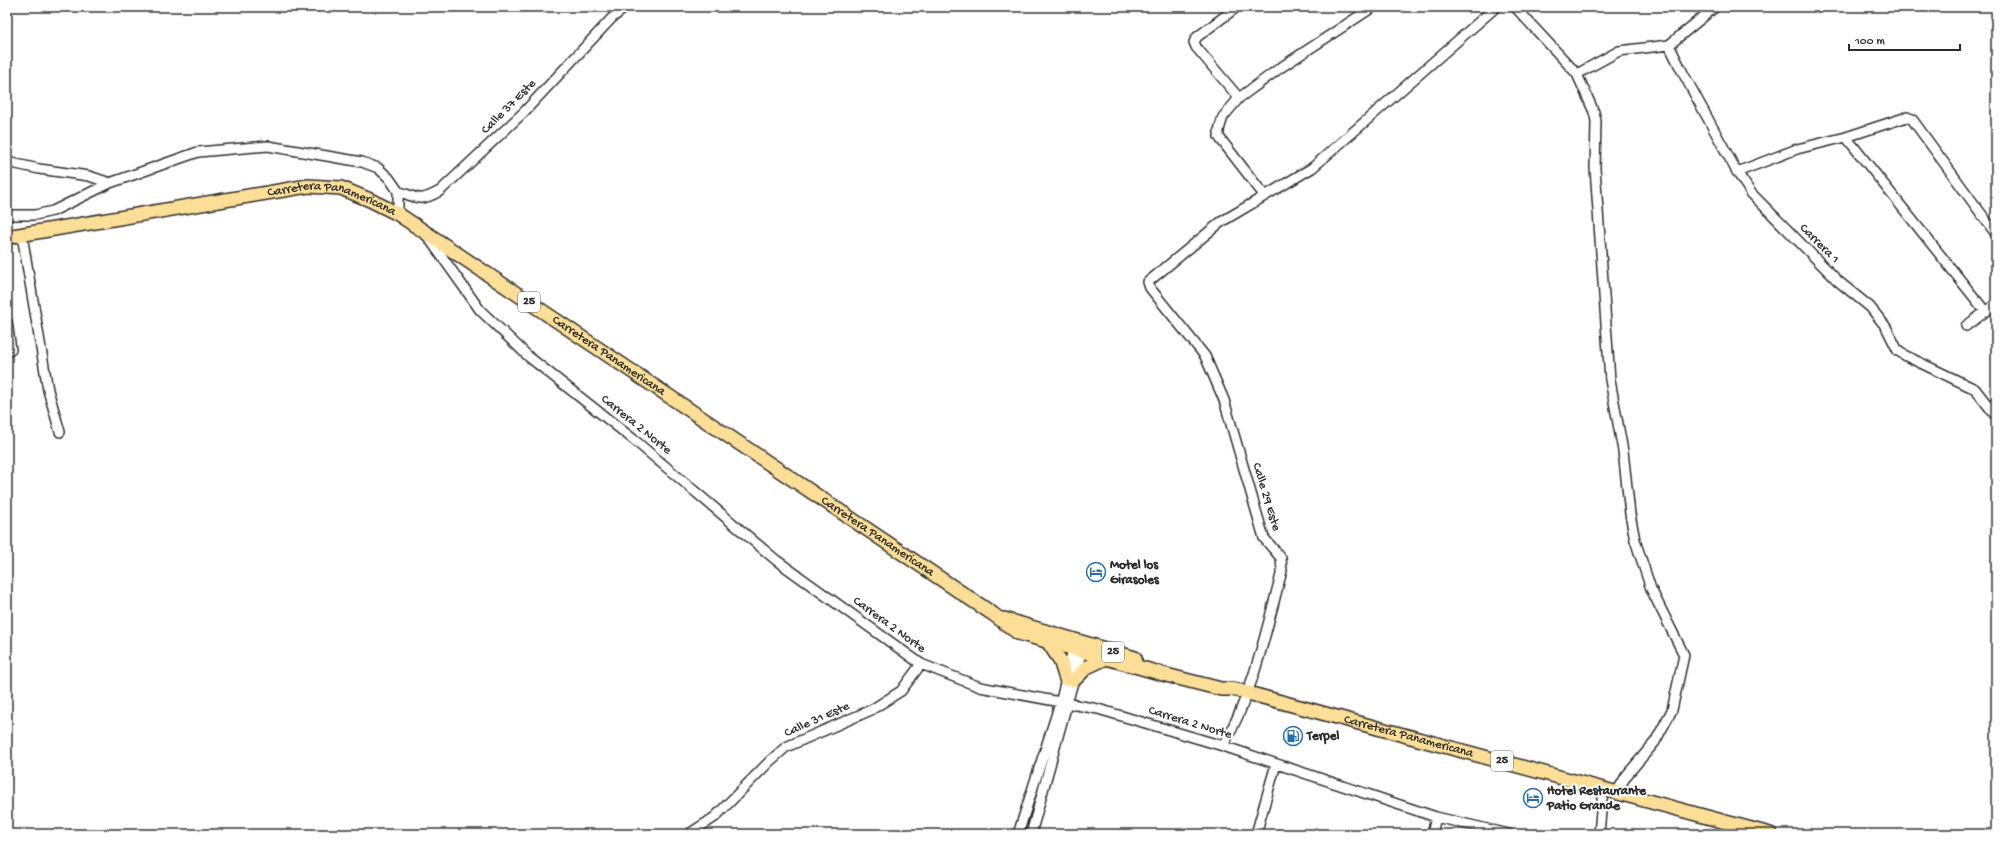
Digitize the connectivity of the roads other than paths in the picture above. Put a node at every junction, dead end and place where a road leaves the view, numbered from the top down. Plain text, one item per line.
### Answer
1 (626, 7) edge
2 (1237, 7) edge
3 (1373, 7) edge
4 (1496, 7) edge
5 (1515, 7) edge
6 (1715, 7) edge
7 (1669, 45) junction
8 (1577, 74) junction
9 (1239, 98) junction
10 (1846, 137) junction
11 (7, 162) edge
12 (1737, 172) junction
13 (110, 183) junction
14 (398, 191) junction
15 (1264, 195) junction
16 (398, 214) junction
17 (7, 215) edge
18 (425, 232) junction
19 (1996, 234) edge
20 (22, 235) junction
21 (7, 237) edge
22 (1996, 304) edge
23 (1985, 311) junction
24 (7, 321) edge
25 (1966, 326) dead end
26 (11, 350) dead end
27 (1996, 416) edge
28 (60, 432) dead end
29 (993, 614) junction
30 (1048, 642) junction
31 (1078, 646) junction
32 (1104, 659) junction
33 (921, 664) junction
34 (1070, 680) junction
35 (1233, 689) junction
36 (1249, 693) junction
37 (1064, 701) junction
38 (1223, 746) junction
39 (1276, 764) junction
40 (1603, 789) junction
41 (1617, 792) junction
42 (1436, 817) junction
43 (689, 834) edge
44 (1018, 834) edge
45 (1031, 834) edge
46 (1256, 834) edge
47 (1432, 834) edge
48 (1509, 834) edge
49 (1599, 834) edge
50 (1770, 834) edge

1 - 14 street, Calle 37 Este
2 - 9 street
3 - 9 street
4 - 15 street
5 - 8 street
6 - 7 street
7 - 8 street
7 - 12 street, Carrera 1
8 - 41 street
9 - 15 street
10 - 12 street
10 - 19 street
10 - 23 street
11 - 13 street
12 - 27 street, Carrera 1
13 - 14 street
13 - 17 street
14 - 16 street
15 - 36 street, Calle 29 Este
16 - 18 highway, Carretera Panamericana / 25
16 - 20 highway, Carretera Panamericana / 25
18 - 29 highway, Carretera Panamericana / 25
18 - 33 street, Carrera 2 Norte
20 - 21 highway, Carretera Panamericana / 25
20 - 28 street
22 - 23 street
23 - 25 street
24 - 26 street
29 - 30 highway, Carretera Panamericana / 25
29 - 31 highway, Carretera Panamericana / 25
30 - 31 highway, Carretera Panamericana / 25
30 - 34 highway
31 - 32 highway, Carretera Panamericana / 25
31 - 34 street
31 - 35 highway, Carretera Panamericana / 25
32 - 34 highway
32 - 35 highway, Carretera Panamericana / 25
33 - 37 street, Carrera 2 Norte
33 - 43 street, Calle 31 Este
34 - 37 street
35 - 36 highway, Carretera Panamericana / 25
36 - 38 street, Calle 29 Este
36 - 40 highway, Carretera Panamericana / 25
37 - 38 street, Carrera 2 Norte
37 - 44 street
37 - 45 street
38 - 39 street, Carrera 2 Norte
39 - 42 street, Carrera 2 Norte
39 - 46 street
40 - 41 highway, Carretera Panamericana / 25
40 - 49 street
41 - 50 highway, Carretera Panamericana / 25
42 - 47 street
42 - 48 street, Carrera 2 Norte

